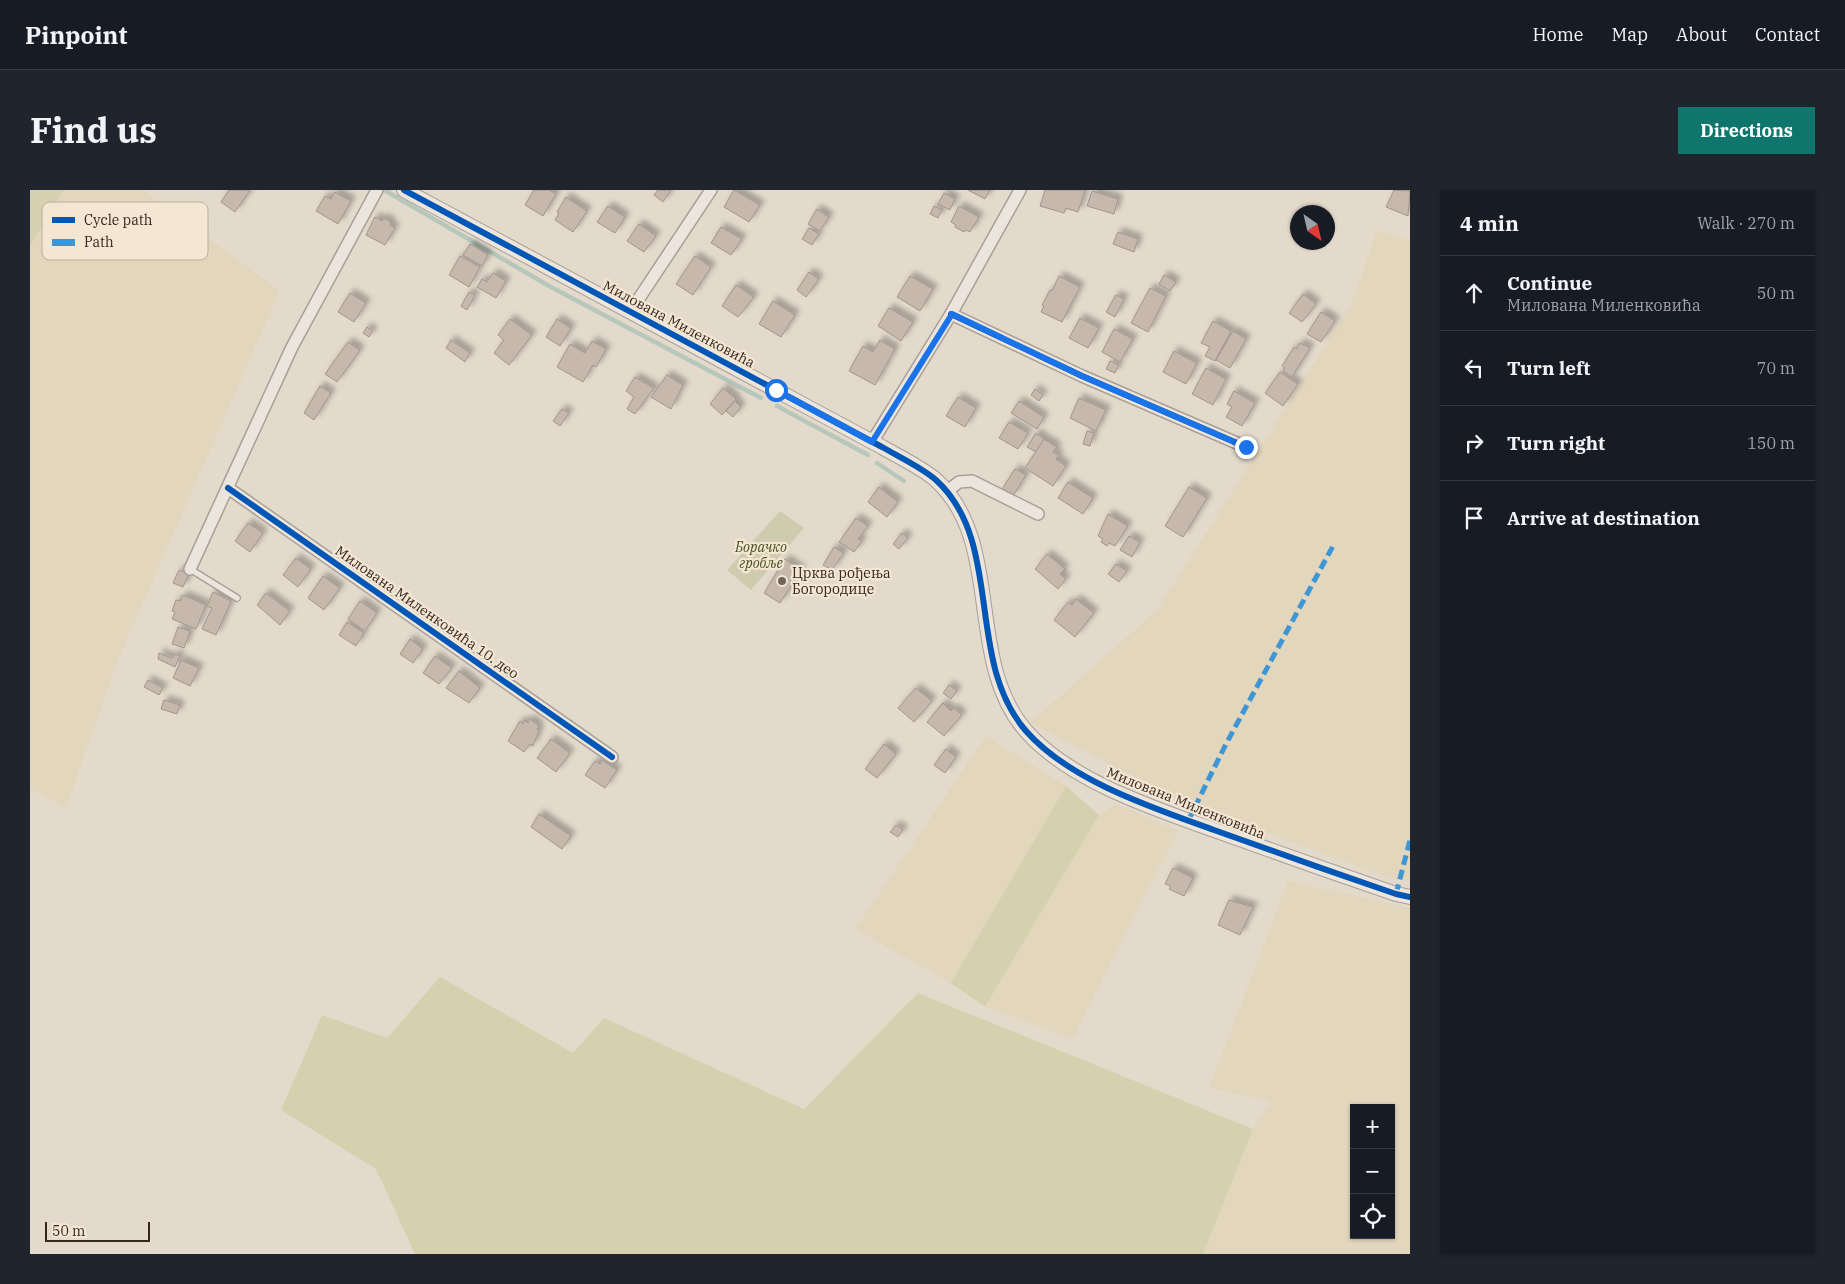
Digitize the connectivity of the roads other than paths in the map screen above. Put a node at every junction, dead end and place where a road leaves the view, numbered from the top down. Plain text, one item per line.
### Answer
1 (377, 190) edge
2 (404, 190) edge
3 (711, 190) edge
4 (1020, 190) edge
5 (630, 312) junction
6 (952, 314) junction
7 (872, 442) junction
8 (1246, 447) dead end
9 (228, 488) junction
10 (946, 492) junction
11 (1038, 514) dead end
12 (190, 569) joint
13 (236, 598) dead end
14 (612, 757) dead end
15 (1410, 897) edge

1 - 9 street
2 - 5 street, Милована Миленковића
3 - 5 street
4 - 6 street
5 - 7 street, Милована Миленковића
6 - 7 street
6 - 8 street
7 - 10 street, Милована Миленковића
9 - 12 street
9 - 14 street, Милована Миленковића 10. део
10 - 11 street
10 - 15 street, Милована Миленковића
12 - 13 lane

